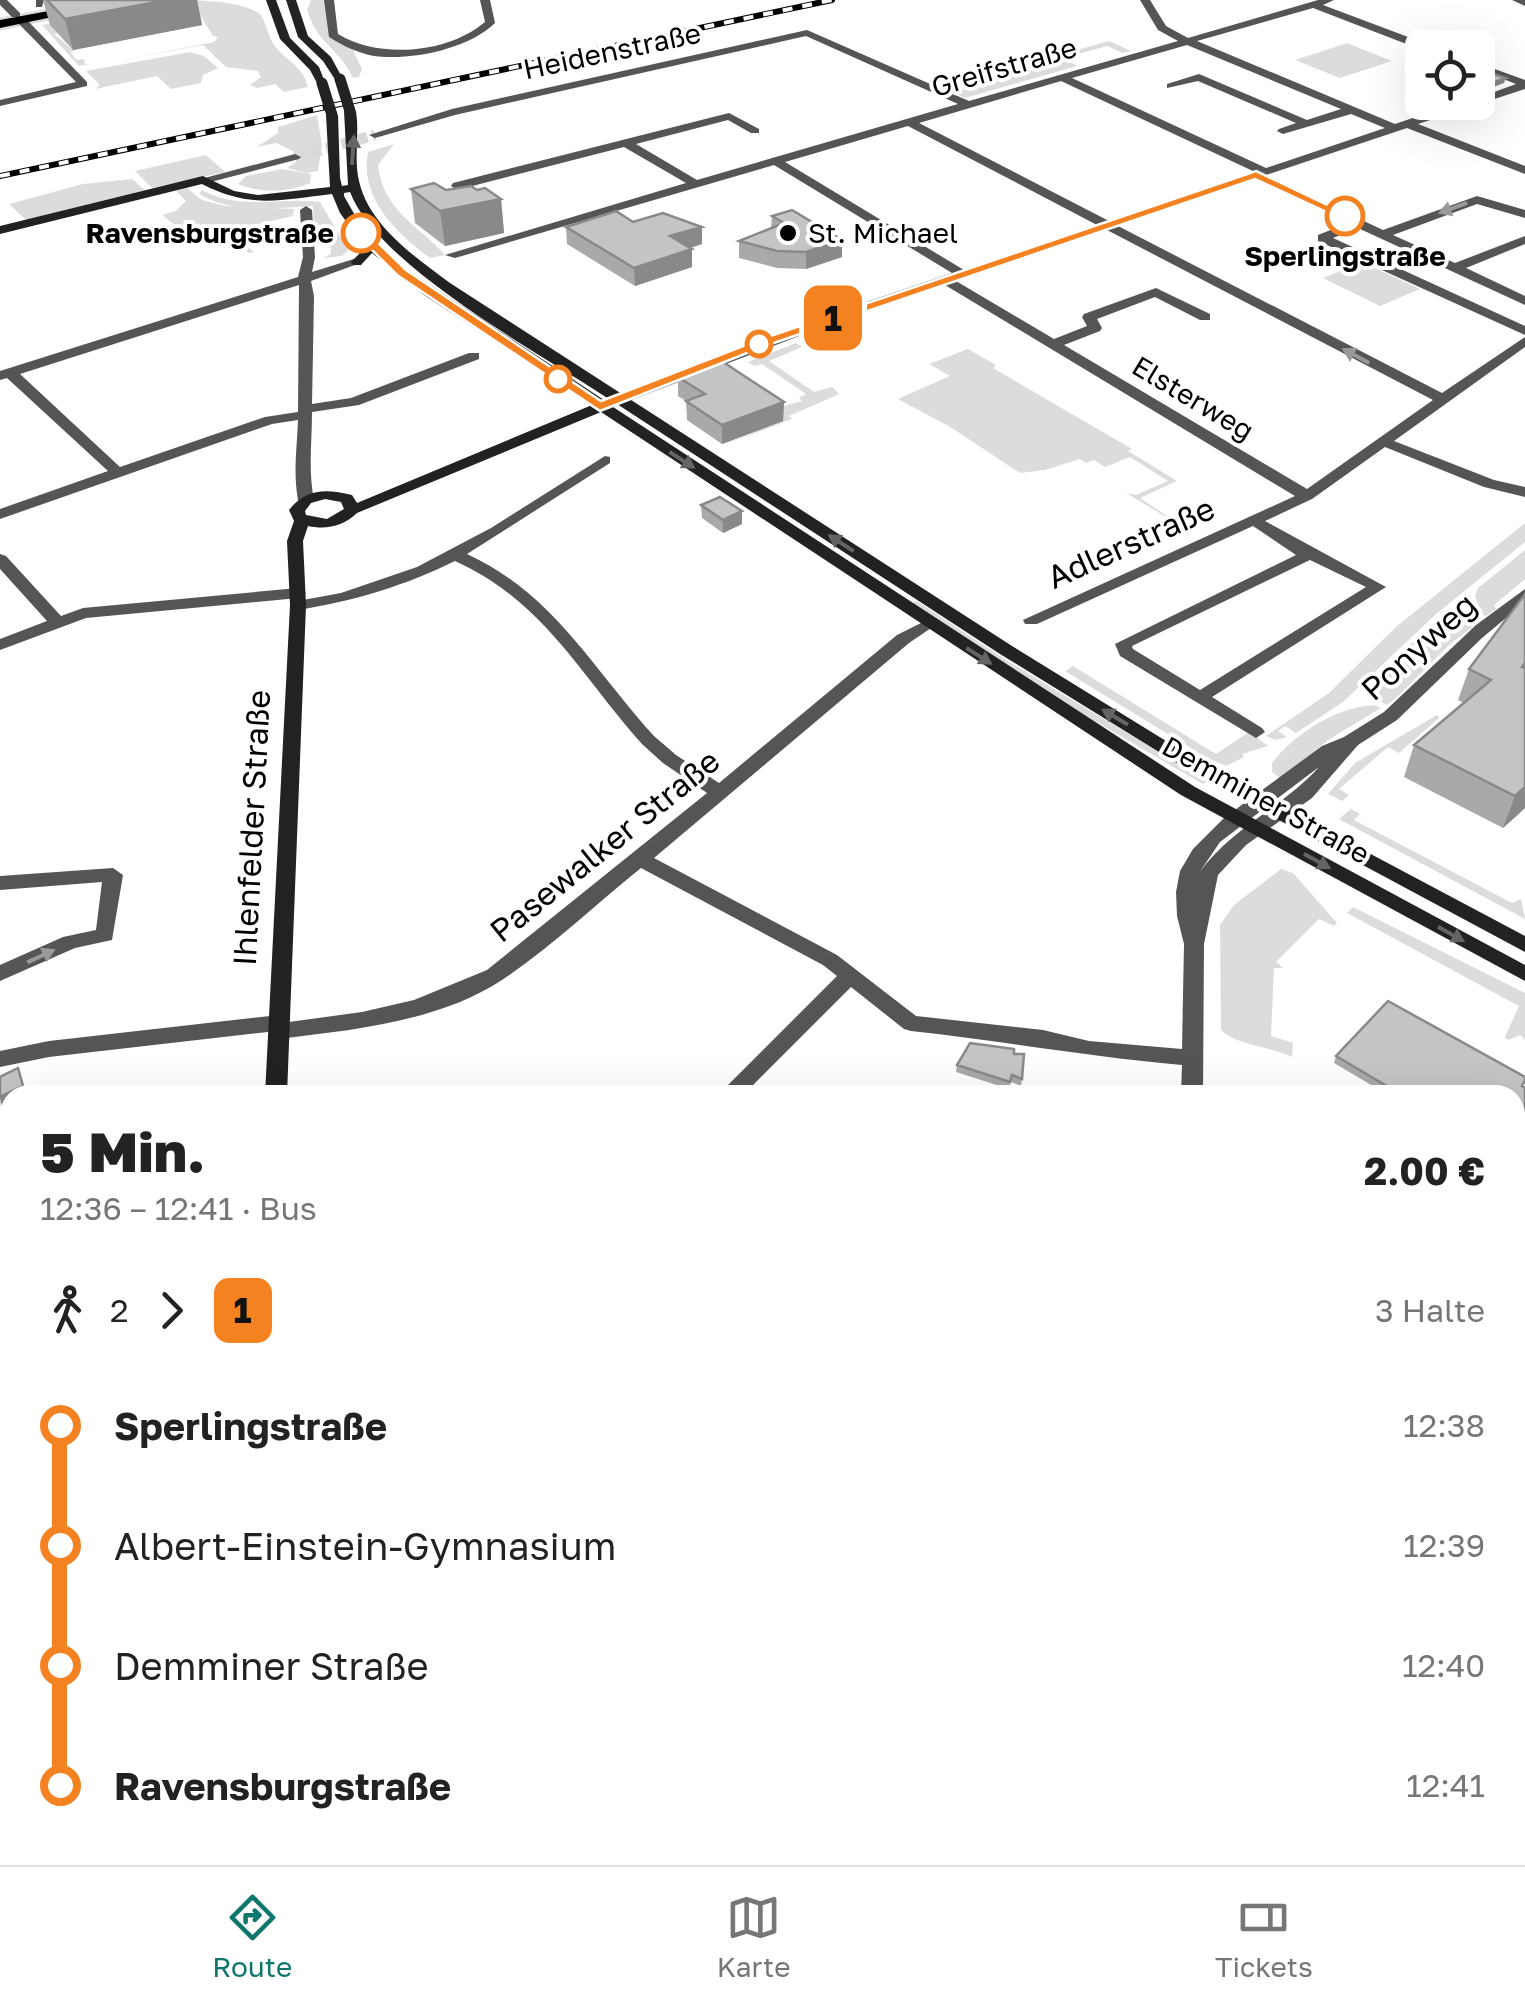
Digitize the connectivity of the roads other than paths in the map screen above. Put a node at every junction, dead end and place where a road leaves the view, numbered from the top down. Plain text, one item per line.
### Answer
1 (2, 0) edge
2 (96, 0) edge
3 (128, 0) edge
4 (259, 0) edge
5 (271, 0) edge
6 (291, 0) edge
7 (329, 0) edge
8 (485, 0) edge
9 (1146, 0) edge
10 (1329, 0) edge
11 (1517, 0) edge
12 (1525, 3) edge
13 (1314, 4) junction
14 (276, 14) junction
15 (18, 18) junction
16 (0, 21) edge
17 (1405, 39) edge
18 (1189, 41) junction
19 (1495, 73) edge
20 (1062, 77) junction
21 (1525, 84) edge
22 (1171, 86) dead end
23 (1495, 95) edge
24 (0, 103) edge
25 (967, 104) junction
26 (1350, 110) junction
27 (1420, 120) edge
28 (907, 122) junction
29 (1305, 123) junction
30 (1408, 124) junction
31 (1394, 128) junction
32 (1283, 130) dead end
33 (755, 131) dead end
34 (375, 135) tunnel mouth
35 (626, 143) junction
36 (295, 157) tunnel mouth
37 (774, 160) junction
38 (1525, 170) edge
39 (1260, 173) junction
40 (204, 180) junction
41 (694, 183) junction
42 (457, 186) edge
43 (355, 188) junction
44 (336, 190) junction
45 (306, 210) dead end
46 (1525, 214) edge
47 (1360, 223) junction
48 (1111, 224) junction
49 (0, 230) edge
50 (1383, 234) junction
51 (1525, 240) edge
52 (370, 242) junction
53 (451, 255) dead end
54 (357, 262) joint
55 (1455, 268) junction
56 (964, 274) junction
57 (304, 279) junction
58 (946, 280) junction
59 (1525, 301) edge
60 (1205, 317) dead end
61 (1525, 331) edge
62 (1525, 341) edge
63 (1053, 344) junction
64 (474, 356) dead end
65 (5, 374) edge
66 (615, 395) junction
67 (1443, 399) junction
68 (594, 403) junction
69 (306, 412) junction
70 (1385, 442) junction
71 (604, 460) dead end
72 (304, 461) junction
73 (117, 472) junction
74 (1525, 492) edge
75 (1308, 496) junction
76 (306, 500) junction
77 (343, 501) junction
78 (0, 514) edge
79 (302, 520) junction
80 (1255, 521) junction
81 (326, 524) junction
82 (1304, 551) junction
83 (456, 555) junction
84 (0, 560) edge
85 (299, 564) junction
86 (1525, 594) edge
87 (298, 599) junction
88 (1030, 620) dead end
89 (57, 622) junction
90 (930, 624) junction
91 (0, 644) edge
92 (1202, 696) junction
93 (1256, 732) dead end
94 (1351, 742) junction
95 (720, 792) junction
96 (1260, 802) junction
97 (1279, 812) junction
98 (1236, 817) junction
99 (1257, 828) junction
100 (640, 858) junction
101 (0, 883) edge
102 (1522, 941) edge
103 (1194, 944) junction
104 (0, 974) edge
105 (1525, 974) edge
106 (849, 976) junction
107 (278, 1027) junction
108 (1193, 1058) junction
109 (0, 1059) edge
110 (276, 1085) edge
111 (738, 1085) edge
112 (1192, 1085) edge

1 - 15 street
2 - 15 main road
3 - 15 main road
4 - 14 main road
5 - 14 main road
43 -> 6 main road, Demminer Straße, bridge
7 - 8 street
9 - 18 street
10 - 13 street, Greifstraße
11 - 12 street
13 - 17 street
13 - 18 street, Greifstraße
14 - 44 main road, bridge
15 - 16 main road
15 - 24 street
18 - 20 street, Greifstraße
18 - 26 street
19 - 21 street
20 - 25 street, Greifstraße
20 - 39 street
21 - 23 street
22 - 29 street
25 - 28 street, Greifstraße
25 - 34 street, Heidenstraße
26 - 29 street
26 - 31 street
27 - 30 street
28 - 37 street, Greifstraße
28 - 48 street
29 - 32 street
30 - 31 street
30 - 38 street
31 - 39 street
33 - 35 street
35 - 41 street
35 - 42 street
36 - 40 street
37 - 41 street, Greifstraße
37 - 56 street
39 - 47 street
39 - 48 street
40 - 44 main road
40 - 49 main road
41 - 53 street, Greifstraße
43 - 44 main road
43 - 66 main road, Demminer Straße
44 - 52 main road, Demminer Straße
45 - 57 street, Ihlenfelder Straße
46 -> 50 street
47 - 50 street
47 - 61 street
48 - 56 street
67 -> 48 street
50 - 55 street
51 - 55 street
52 - 54 main road
52 - 68 main road, Demminer Straße
54 - 57 street
55 - 59 street
56 - 58 street
57 - 65 street
57 - 69 street, Ihlenfelder Straße
58 - 63 street, Elsterweg
58 - 66 street
60 - 63 street, Elsterweg
62 - 67 street, Adlerstraße
63 - 75 street, Elsterweg
64 - 69 street
65 - 73 street
66 - 68 main road
96 -> 66 main road, Demminer Straße
67 - 70 street, Adlerstraße
68 - 77 main road
68 -> 90 main road, Demminer Straße
69 - 72 street, Ihlenfelder Straße
69 - 73 street
70 - 74 street
70 - 75 street, Adlerstraße
71 - 83 street
72 - 76 street, Ihlenfelder Straße
72 - 77 street
73 - 78 street
75 - 80 street, Adlerstraße
76 - 77 main road
76 - 79 main road, Ihlenfelder Straße
77 - 81 main road
79 - 81 main road
79 - 85 main road, Ihlenfelder Straße
80 - 82 street, Adlerstraße
80 - 88 street, Adlerstraße
81 - 85 main road
82 - 92 street, Adlerstraße
82 - 92 street
83 - 87 street
83 - 95 street
84 - 89 street
85 - 87 main road, Ihlenfelder Straße
86 - 94 street, Ponyweg
87 - 89 street
87 - 107 main road, Ihlenfelder Straße
89 - 91 street
90 - 95 street, Pasewalker Straße
90 -> 98 main road, Demminer Straße
92 - 93 street
94 - 96 street, Ponyweg
94 - 97 street, Ponyweg
95 - 100 street, Pasewalker Straße
96 - 97 main road, Demminer Straße
96 - 98 street, Ponyweg
97 - 99 street, Ponyweg
97 - 102 main road, Demminer Straße
98 - 99 main road, Demminer Straße
98 - 103 street, Ponyweg
99 - 103 street, Ponyweg
99 -> 105 main road, Demminer Straße
100 - 106 street
100 - 107 street, Pasewalker Straße
104 -> 101 street
103 - 108 street
106 - 108 street
106 - 111 street
107 - 109 street, Pasewalker Straße
107 - 110 main road, Ihlenfelder Straße
108 - 112 street

